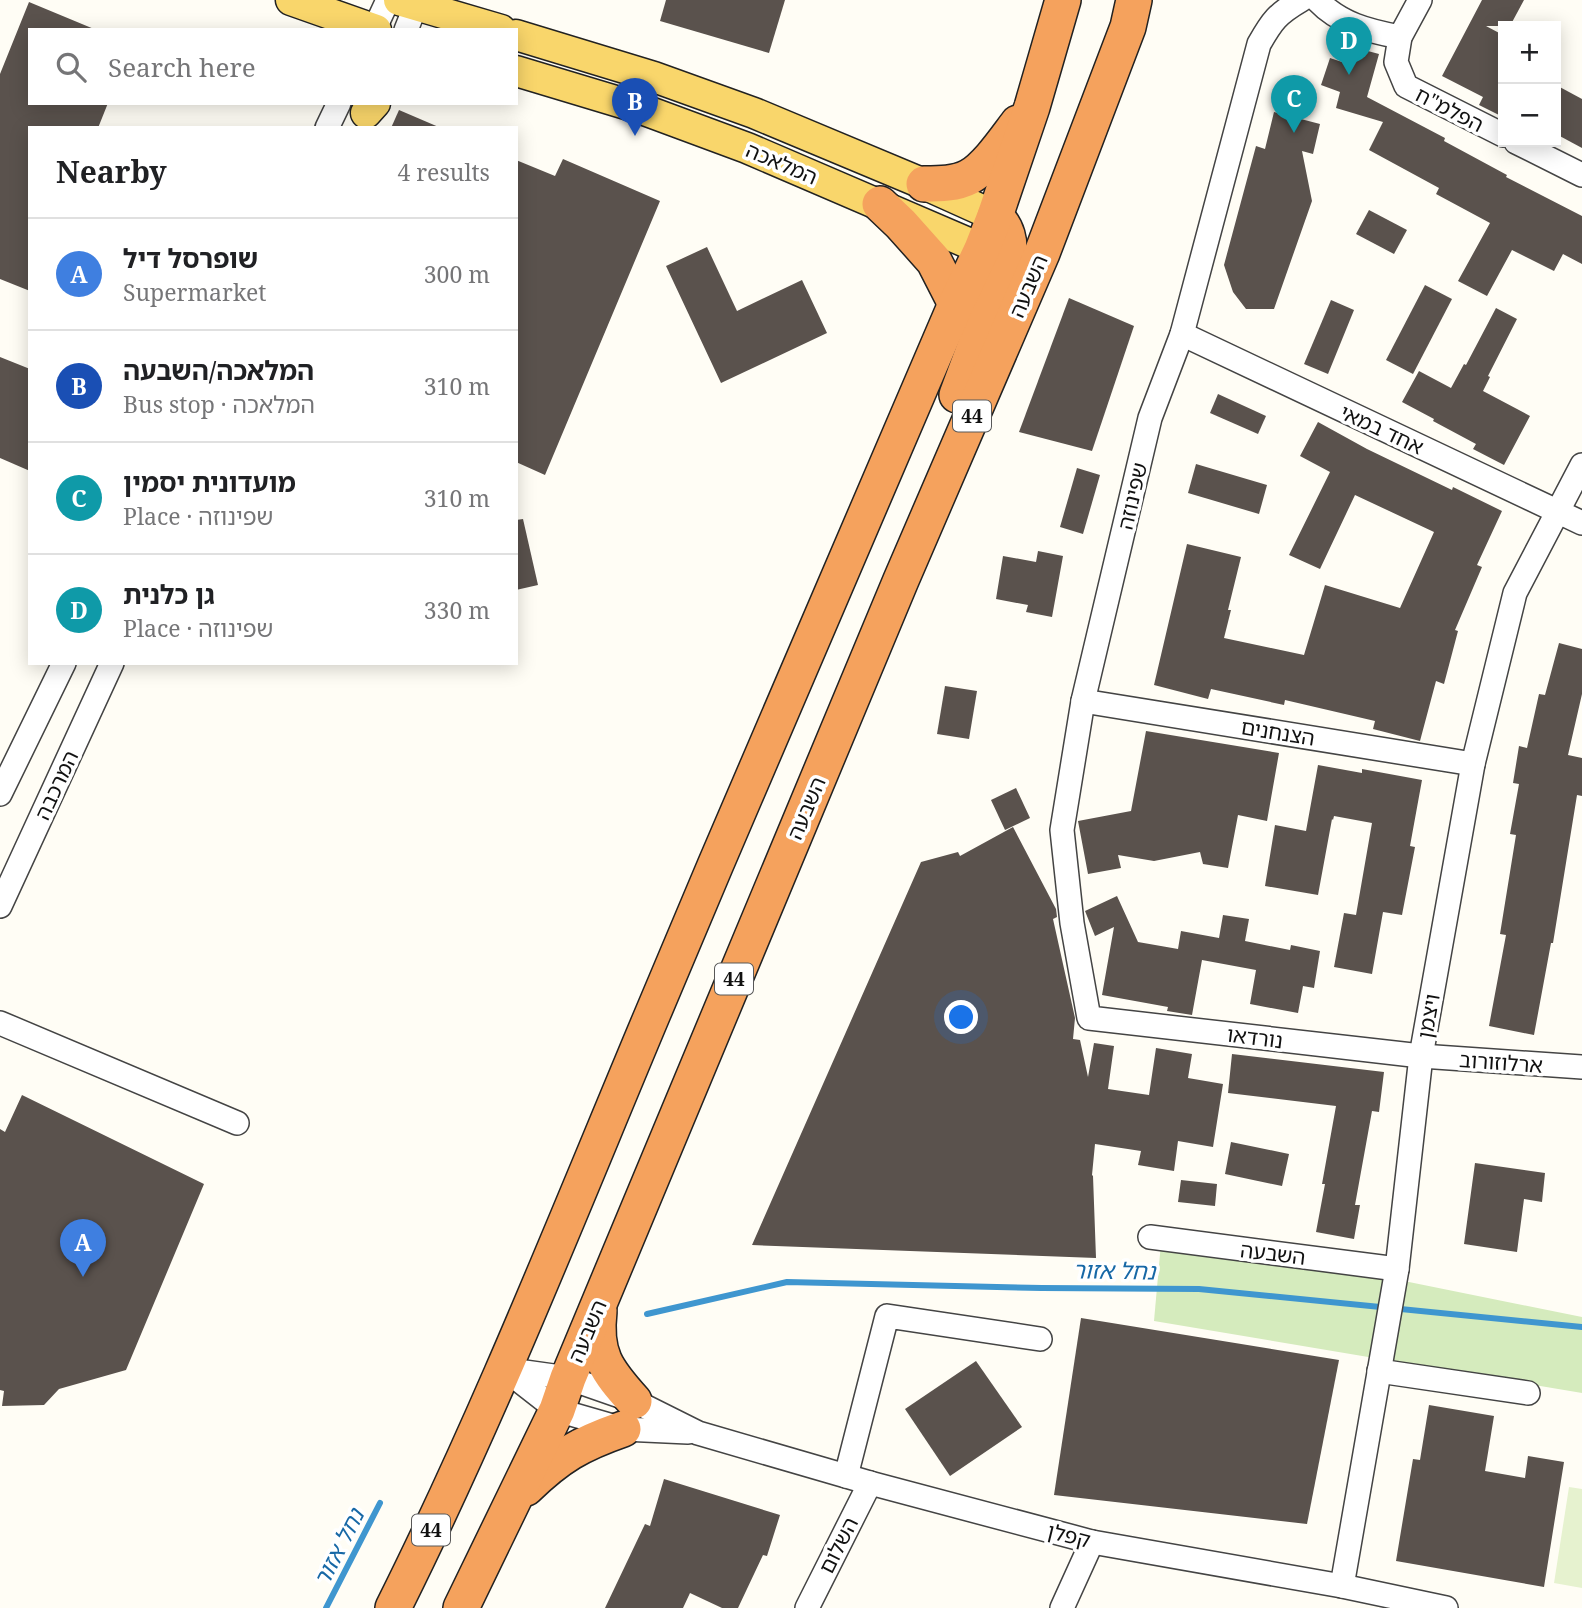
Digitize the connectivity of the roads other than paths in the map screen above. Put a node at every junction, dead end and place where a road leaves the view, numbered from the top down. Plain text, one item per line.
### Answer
1 (463, 0) edge
2 (1063, 0) edge
3 (1135, 0) edge
4 (1301, 0) edge
5 (1317, 0) edge
6 (1420, 0) edge
7 (302, 3) edge
8 (406, 7) edge
9 (331, 28) edge
10 (370, 28) edge
11 (378, 28) edge
12 (494, 28) edge
13 (499, 28) edge
14 (518, 35) edge
15 (1400, 37) junction
16 (518, 72) edge
17 (1032, 107) junction
18 (362, 110) edge
19 (331, 126) edge
20 (1498, 132) edge
21 (1526, 147) edge
22 (1582, 175) edge
23 (925, 184) junction
24 (880, 204) junction
25 (995, 216) junction
26 (995, 253) junction
27 (1042, 253) junction
28 (956, 304) junction
29 (1182, 334) junction
30 (1582, 465) edge
31 (1557, 511) junction
32 (1582, 523) edge
33 (901, 580) junction
34 (63, 665) edge
35 (111, 665) edge
36 (1083, 701) junction
37 (1473, 764) junction
38 (0, 794) edge
39 (0, 906) edge
40 (1088, 1018) joint
41 (0, 1023) edge
42 (1421, 1056) junction
43 (1582, 1067) edge
44 (237, 1123) dead end
45 (1150, 1237) dead end
46 (1395, 1277) junction
47 (600, 1301) junction
48 (1040, 1339) dead end
49 (504, 1369) junction
50 (1379, 1371) junction
51 (1528, 1393) dead end
52 (563, 1394) junction
53 (628, 1415) junction
54 (846, 1476) junction
55 (870, 1483) junction
56 (513, 1500) junction
57 (1092, 1542) junction
58 (1342, 1586) junction
59 (393, 1608) edge
60 (461, 1608) edge
61 (807, 1608) edge
62 (1062, 1608) edge
63 (1446, 1608) edge

1 - 13 main road
2 - 17 highway, 44
3 - 27 highway, השבעה / 44
4 - 29 street, שפינוזה
5 - 15 street
6 - 15 street
7 - 9 main road
7 - 10 main road
8 - 11 street
8 - 12 main road, המלאכה
14 - 23 main road, המלאכה
15 - 20 street, הפלמ"ח
16 - 24 main road, המלאכה
17 - 23 highway
17 - 25 highway, 44
18 - 19 street
21 - 22 street
23 - 25 main road, המלאכה
24 - 26 main road, המלאכה
24 - 28 highway
25 - 26 highway, 44
26 - 27 main road
26 - 28 highway, 44
26 - 33 highway
27 - 33 highway, השבעה / 44
28 - 49 highway, 44
29 - 31 street, אחד במאי
29 - 36 street, שפינוזה
30 - 31 street, ויצמן
31 - 32 street, אחד במאי
31 - 37 street, ויצמן
33 - 47 highway, השבעה / 44
34 - 38 street
35 - 39 street, המרכבה
36 - 37 street, הצנחנים
36 - 40 street, שפינוזה
37 - 42 street, ויצמן
40 - 42 street, נורדאו
41 - 44 street
42 - 43 street, ארלוזורוב
42 - 46 street, ויצמן
45 - 46 street, השבעה
46 - 50 street, ויצמן
47 - 52 highway, השבעה / 44
47 - 53 highway
48 - 54 street
49 - 52 street, קפלן
49 - 52 street, קפלן
49 - 59 highway, 44
50 - 51 street
50 - 58 street, ויצמן
52 - 53 street, קפלן
52 - 53 street, קפלן
52 - 56 highway, השבעה / 44
53 - 54 street, קפלן
53 - 56 highway
54 - 55 street, קפלן
55 - 57 street, קפלן
55 - 61 street, השלום
56 - 60 highway, השבעה / 44
57 - 58 street, קפלן
57 - 62 street
58 - 63 street, קפלן

